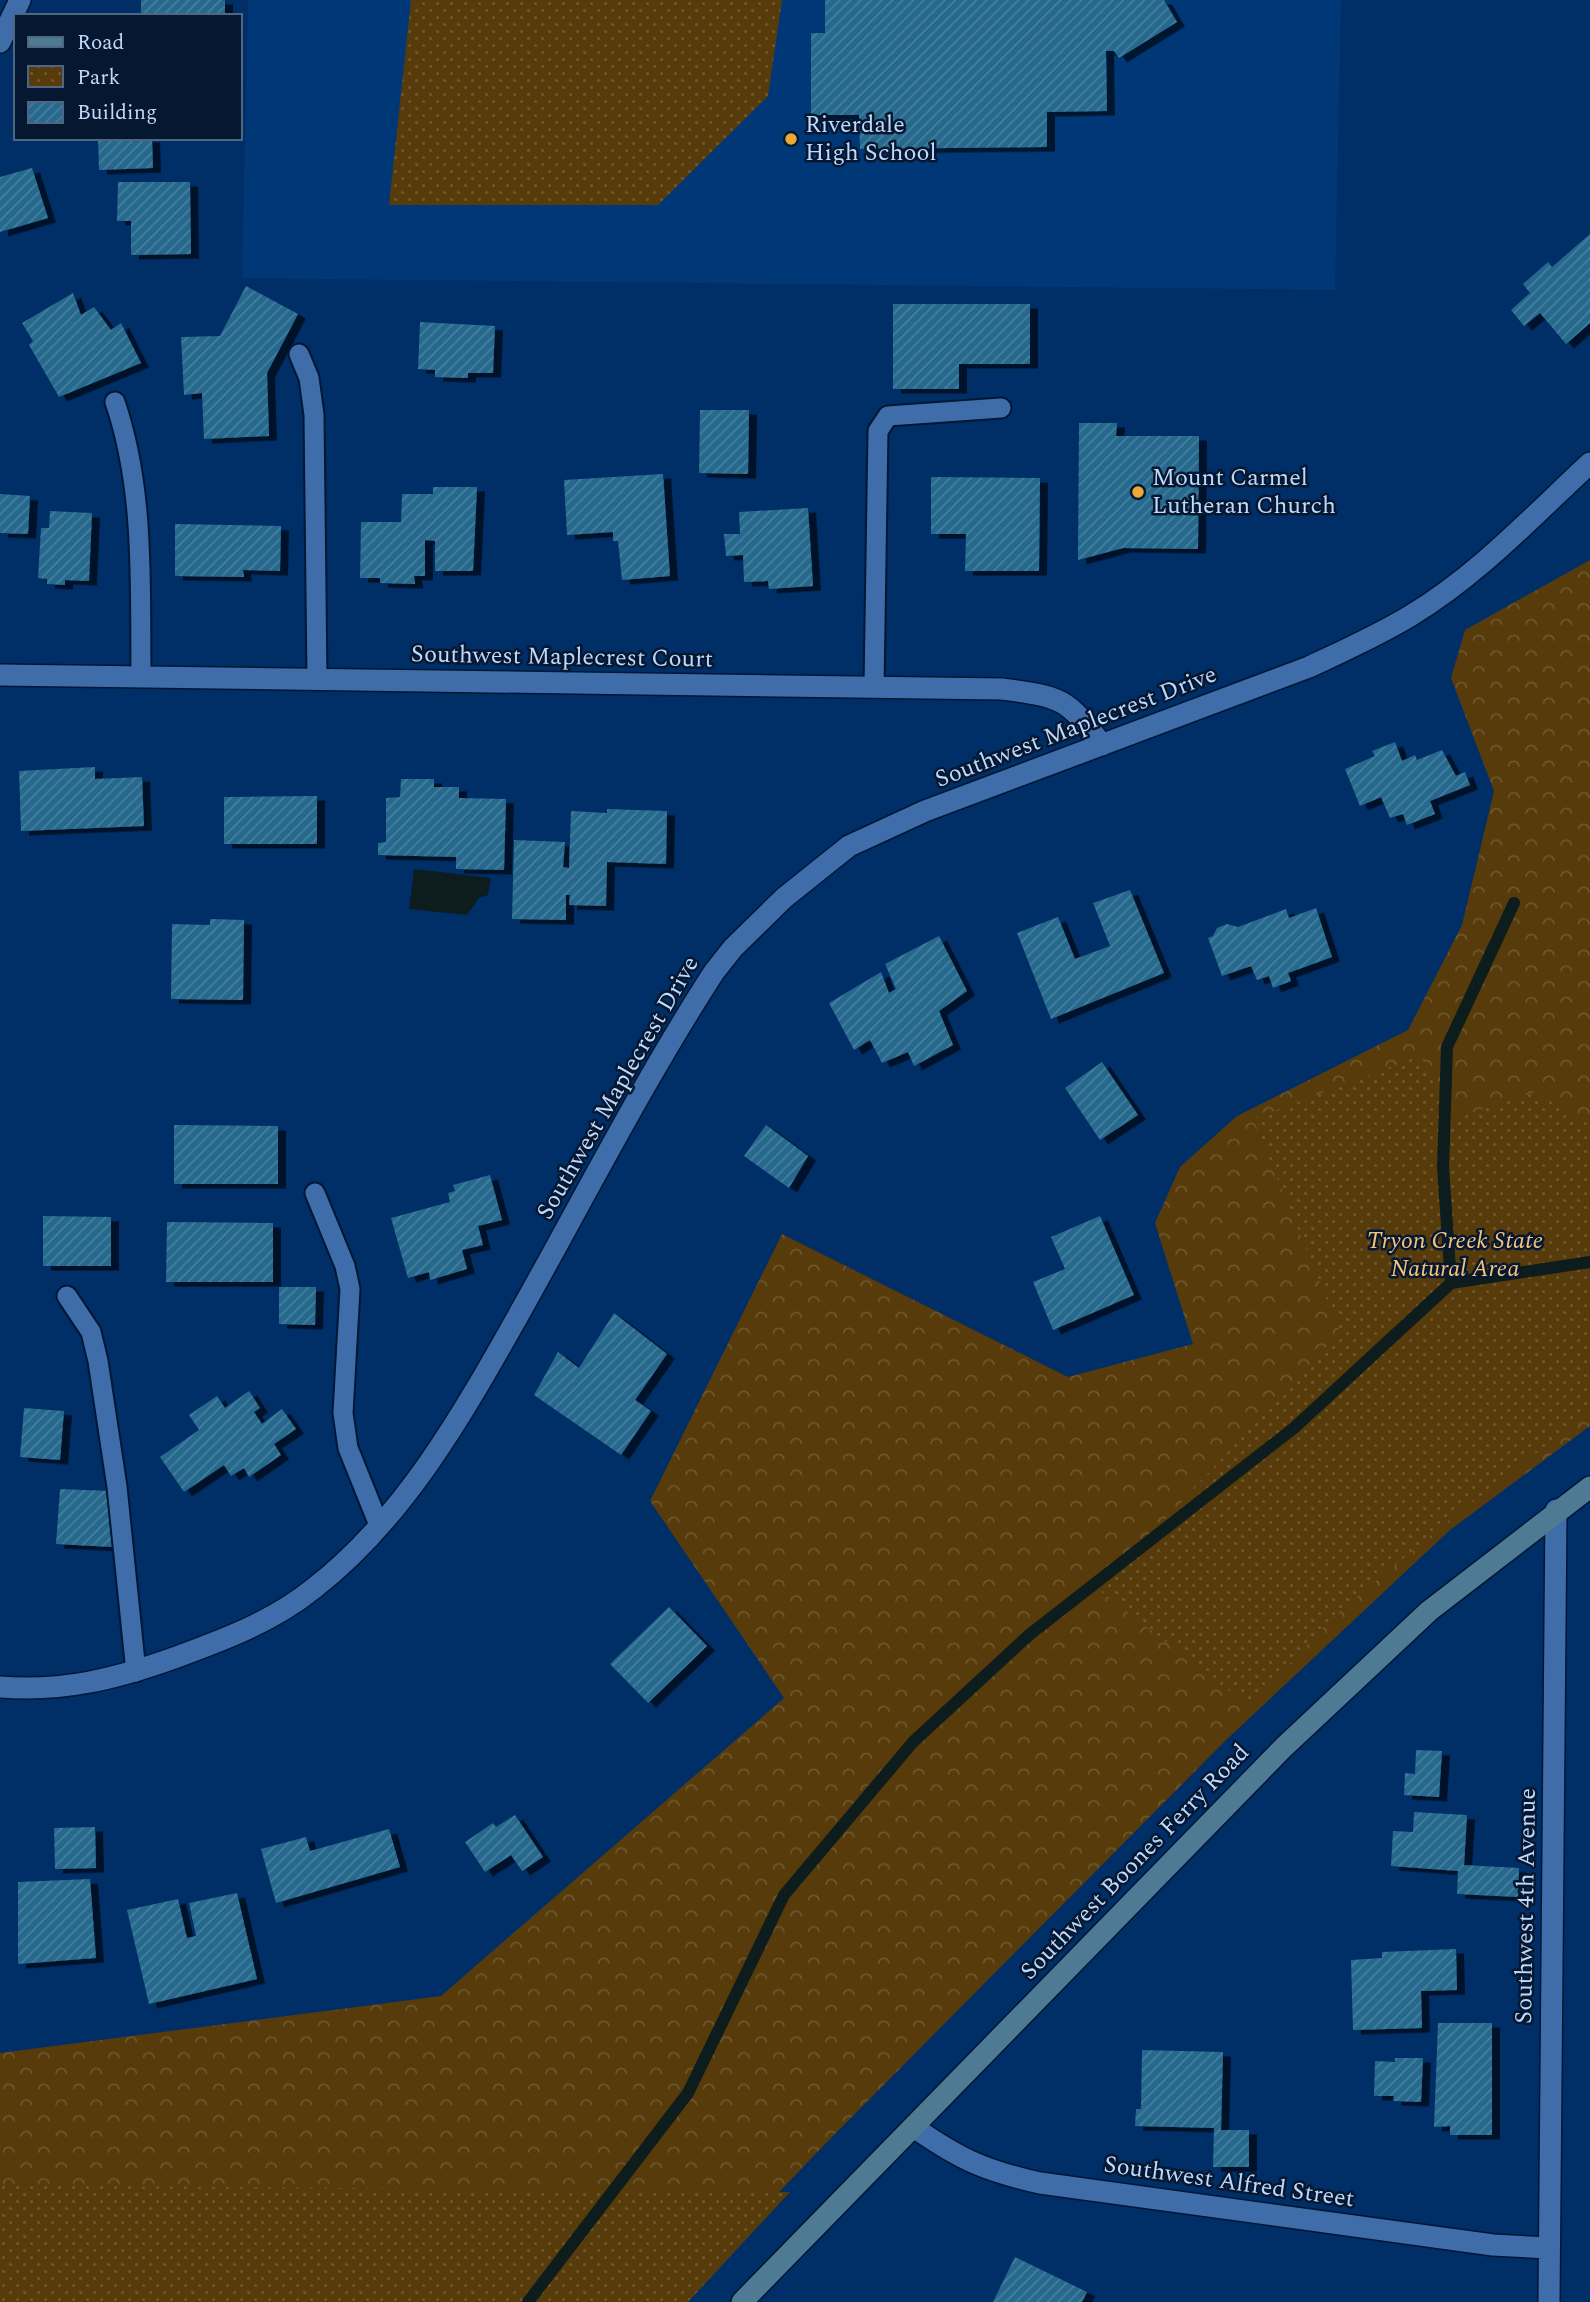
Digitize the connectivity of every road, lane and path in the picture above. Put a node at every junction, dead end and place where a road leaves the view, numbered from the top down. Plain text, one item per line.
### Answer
1 (20, 0) edge
2 (0, 42) edge
3 (299, 354) dead end
4 (115, 402) dead end
5 (1001, 408) dead end
6 (1590, 463) edge
7 (0, 675) edge
8 (141, 677) junction
9 (317, 680) junction
10 (874, 687) junction
11 (1102, 745) junction
12 (315, 1193) dead end
13 (67, 1296) dead end
14 (1590, 1487) edge
15 (1556, 1510) junction
16 (379, 1525) junction
17 (136, 1672) junction
18 (0, 1687) edge
19 (915, 2128) junction
20 (1549, 2248) junction
21 (742, 2302) edge
22 (1549, 2302) edge

1 - 2 street
3 - 9 lane
4 - 8 lane
5 - 10 lane
6 - 11 street, Southwest Maplecrest Drive
7 - 8 street, Southwest Maplecrest Court
8 - 9 street, Southwest Maplecrest Court
9 - 10 street, Southwest Maplecrest Court
10 - 11 street, Southwest Maplecrest Court
11 - 16 street, Southwest Maplecrest Drive
12 - 16 lane
13 - 17 lane
14 - 15 main road, Southwest Boones Ferry Road
15 - 19 main road, Southwest Boones Ferry Road
15 - 20 street, Southwest 4th Avenue
16 - 17 street, Southwest Maplecrest Drive
17 - 18 street, Southwest Maplecrest Drive
19 - 20 street, Southwest Alfred Street
19 - 21 main road, Southwest Boones Ferry Road
20 - 22 street, Southwest 4th Avenue

